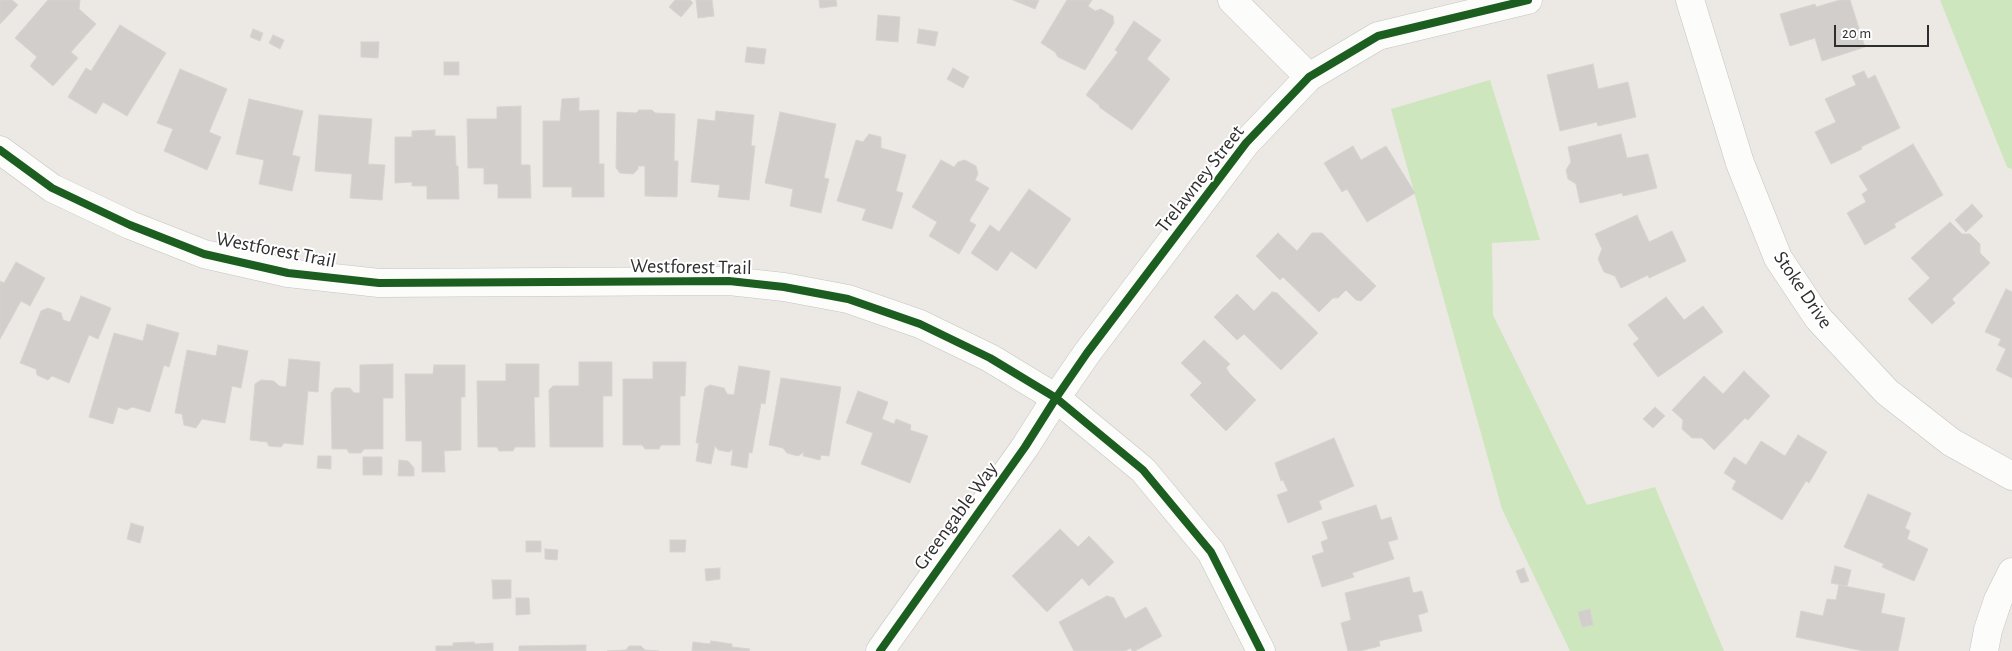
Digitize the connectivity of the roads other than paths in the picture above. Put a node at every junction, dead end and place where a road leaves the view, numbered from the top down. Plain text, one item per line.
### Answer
1 (1232, 0) edge
2 (1528, 0) edge
3 (1690, 0) edge
4 (1309, 77) junction
5 (0, 150) edge
6 (1056, 398) junction
7 (2012, 476) edge
8 (2012, 572) edge
9 (880, 651) edge
10 (1261, 651) edge
11 (1984, 651) edge

1 - 4 street
2 - 4 street, Trelawney Street
3 - 7 street, Stoke Drive
4 - 6 street, Trelawney Street
5 - 6 street, Westforest Trail
6 - 9 street, Greengable Way
6 - 10 street, Westforest Trail
8 - 11 street

